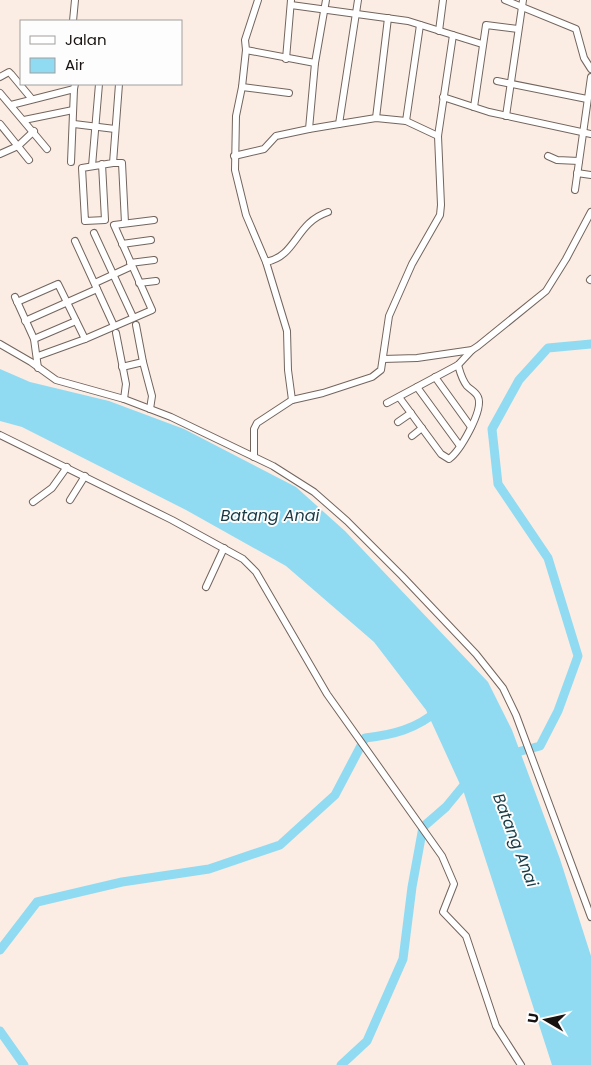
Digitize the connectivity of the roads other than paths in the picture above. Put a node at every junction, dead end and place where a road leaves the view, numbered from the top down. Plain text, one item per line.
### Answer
1 (75, 0) edge
2 (258, 0) edge
3 (326, 0) edge
4 (358, 0) edge
5 (443, 0) edge
6 (505, 0) edge
7 (291, 2) edge
8 (523, 3) edge
9 (325, 10) junction
10 (356, 14) junction
11 (388, 18) junction
12 (73, 20) edge
13 (420, 25) junction
14 (518, 29) junction
15 (439, 31) junction
16 (453, 35) junction
17 (482, 44) junction
18 (246, 50) junction
19 (286, 59) junction
20 (315, 63) junction
21 (591, 69) edge
22 (0, 77) edge
23 (591, 78) edge
24 (498, 80) dead end
25 (511, 82) junction
26 (20, 84) edge
27 (21, 85) edge
28 (99, 85) edge
29 (119, 85) edge
30 (75, 86) edge
31 (242, 87) junction
32 (0, 93) edge
33 (289, 93) dead end
34 (443, 97) junction
35 (32, 98) junction
36 (587, 99) junction
37 (11, 105) junction
38 (474, 107) junction
39 (73, 110) junction
40 (506, 116) junction
41 (376, 118) junction
42 (24, 120) junction
43 (406, 121) junction
44 (0, 124) edge
45 (74, 124) junction
46 (339, 124) junction
47 (94, 126) junction
48 (115, 129) junction
49 (309, 129) junction
50 (34, 131) junction
51 (588, 134) edge
52 (438, 136) junction
53 (18, 146) junction
54 (47, 149) dead end
55 (0, 154) edge
56 (234, 156) junction
57 (548, 156) dead end
58 (30, 160) dead end
59 (579, 161) junction
60 (71, 162) dead end
61 (113, 163) junction
62 (102, 164) junction
63 (92, 166) junction
64 (578, 173) junction
65 (591, 175) edge
66 (575, 190) dead end
67 (328, 212) dead end
68 (590, 213) edge
69 (154, 220) dead end
70 (126, 223) junction
71 (94, 232) dead end
72 (151, 240) dead end
73 (75, 241) dead end
74 (122, 244) junction
75 (154, 260) dead end
76 (266, 262) junction
77 (131, 265) junction
78 (113, 274) junction
79 (156, 281) dead end
80 (140, 283) junction
81 (96, 286) junction
82 (68, 301) junction
83 (133, 318) junction
84 (25, 321) junction
85 (76, 321) junction
86 (136, 325) dead end
87 (114, 326) junction
88 (116, 333) dead end
89 (34, 339) junction
90 (85, 339) junction
91 (0, 344) edge
92 (472, 350) junction
93 (38, 356) junction
94 (384, 359) junction
95 (143, 362) junction
96 (458, 365) junction
97 (122, 367) junction
98 (38, 368) junction
99 (435, 377) junction
100 (417, 387) junction
101 (399, 397) junction
102 (124, 399) junction
103 (292, 400) junction
104 (387, 403) dead end
105 (150, 409) junction
106 (411, 413) junction
107 (398, 422) dead end
108 (471, 427) junction
109 (422, 428) junction
110 (0, 435) edge
111 (412, 436) dead end
112 (460, 446) junction
113 (254, 457) junction
114 (67, 467) junction
115 (85, 476) junction
116 (70, 500) dead end
117 (33, 502) dead end
118 (224, 548) junction
119 (206, 587) dead end
120 (591, 917) edge
121 (519, 1064) edge

1 - 12 street
2 - 18 street
3 - 9 street
4 - 10 street
5 - 15 street
6 - 8 street
7 - 9 street
7 - 19 street
8 - 14 street
8 - 21 street
9 - 10 street
9 - 20 street
10 - 11 street
10 - 46 street
11 - 13 street
11 - 41 street
13 - 15 street
13 - 43 street
14 - 17 street
14 - 25 street
15 - 16 street
16 - 17 street
16 - 34 street
17 - 38 street
18 - 19 street
18 - 31 street
19 - 20 street
20 - 49 street
22 - 26 street
23 - 36 street
24 - 25 street
25 - 36 street
25 - 40 street
27 - 35 street
28 - 47 street
29 - 48 street
30 - 35 street
30 - 39 street
31 - 33 street
31 - 56 street
32 - 37 street
34 - 38 street
34 - 52 street
35 - 37 street
36 - 51 street
37 - 42 street
38 - 40 street
39 - 42 street
39 - 45 street
40 - 51 street
41 - 43 street
41 - 46 street
42 - 50 street
43 - 52 street
44 - 53 street
45 - 47 street
45 - 60 street
46 - 49 street
47 - 48 street
47 - 63 street
48 - 61 street
49 - 56 street
50 - 53 street
50 - 54 street
51 - 59 street
52 - 94 street
53 - 55 street
53 - 58 street
56 - 76 street
57 - 59 street
59 - 64 street
61 - 62 street
61 - 70 street
62 - 63 street
62 - 63 street
64 - 65 street
64 - 66 street
67 - 76 street
68 - 92 street
69 - 70 street
70 - 74 street
71 - 78 street
72 - 74 street
73 - 81 street
74 - 77 street
75 - 77 street
76 - 103 street
77 - 78 street
77 - 80 street
78 - 81 street
78 - 83 street
79 - 80 street
80 - 83 street
81 - 82 street
81 - 87 street
82 - 84 street
82 - 84 street
82 - 85 street
83 - 87 street
84 - 89 street
85 - 89 street
85 - 90 street
86 - 95 street
87 - 90 street
88 - 97 street
89 - 93 street
90 - 93 street
91 - 98 street
92 - 94 street
92 - 96 street
93 - 98 street
94 - 103 street
95 - 97 street
95 - 105 street
96 - 99 street
96 - 108 street
97 - 102 street
98 - 102 street
99 - 100 street
99 - 108 street
100 - 101 street
100 - 112 street
101 - 104 street
101 - 106 street
102 - 105 street
103 - 113 street
105 - 113 street
106 - 107 street
106 - 109 street
108 - 112 street
109 - 111 street
109 - 112 street
110 - 114 street
113 - 120 street
114 - 115 street
114 - 117 street
115 - 116 street
115 - 118 street
118 - 119 street
118 - 121 street

